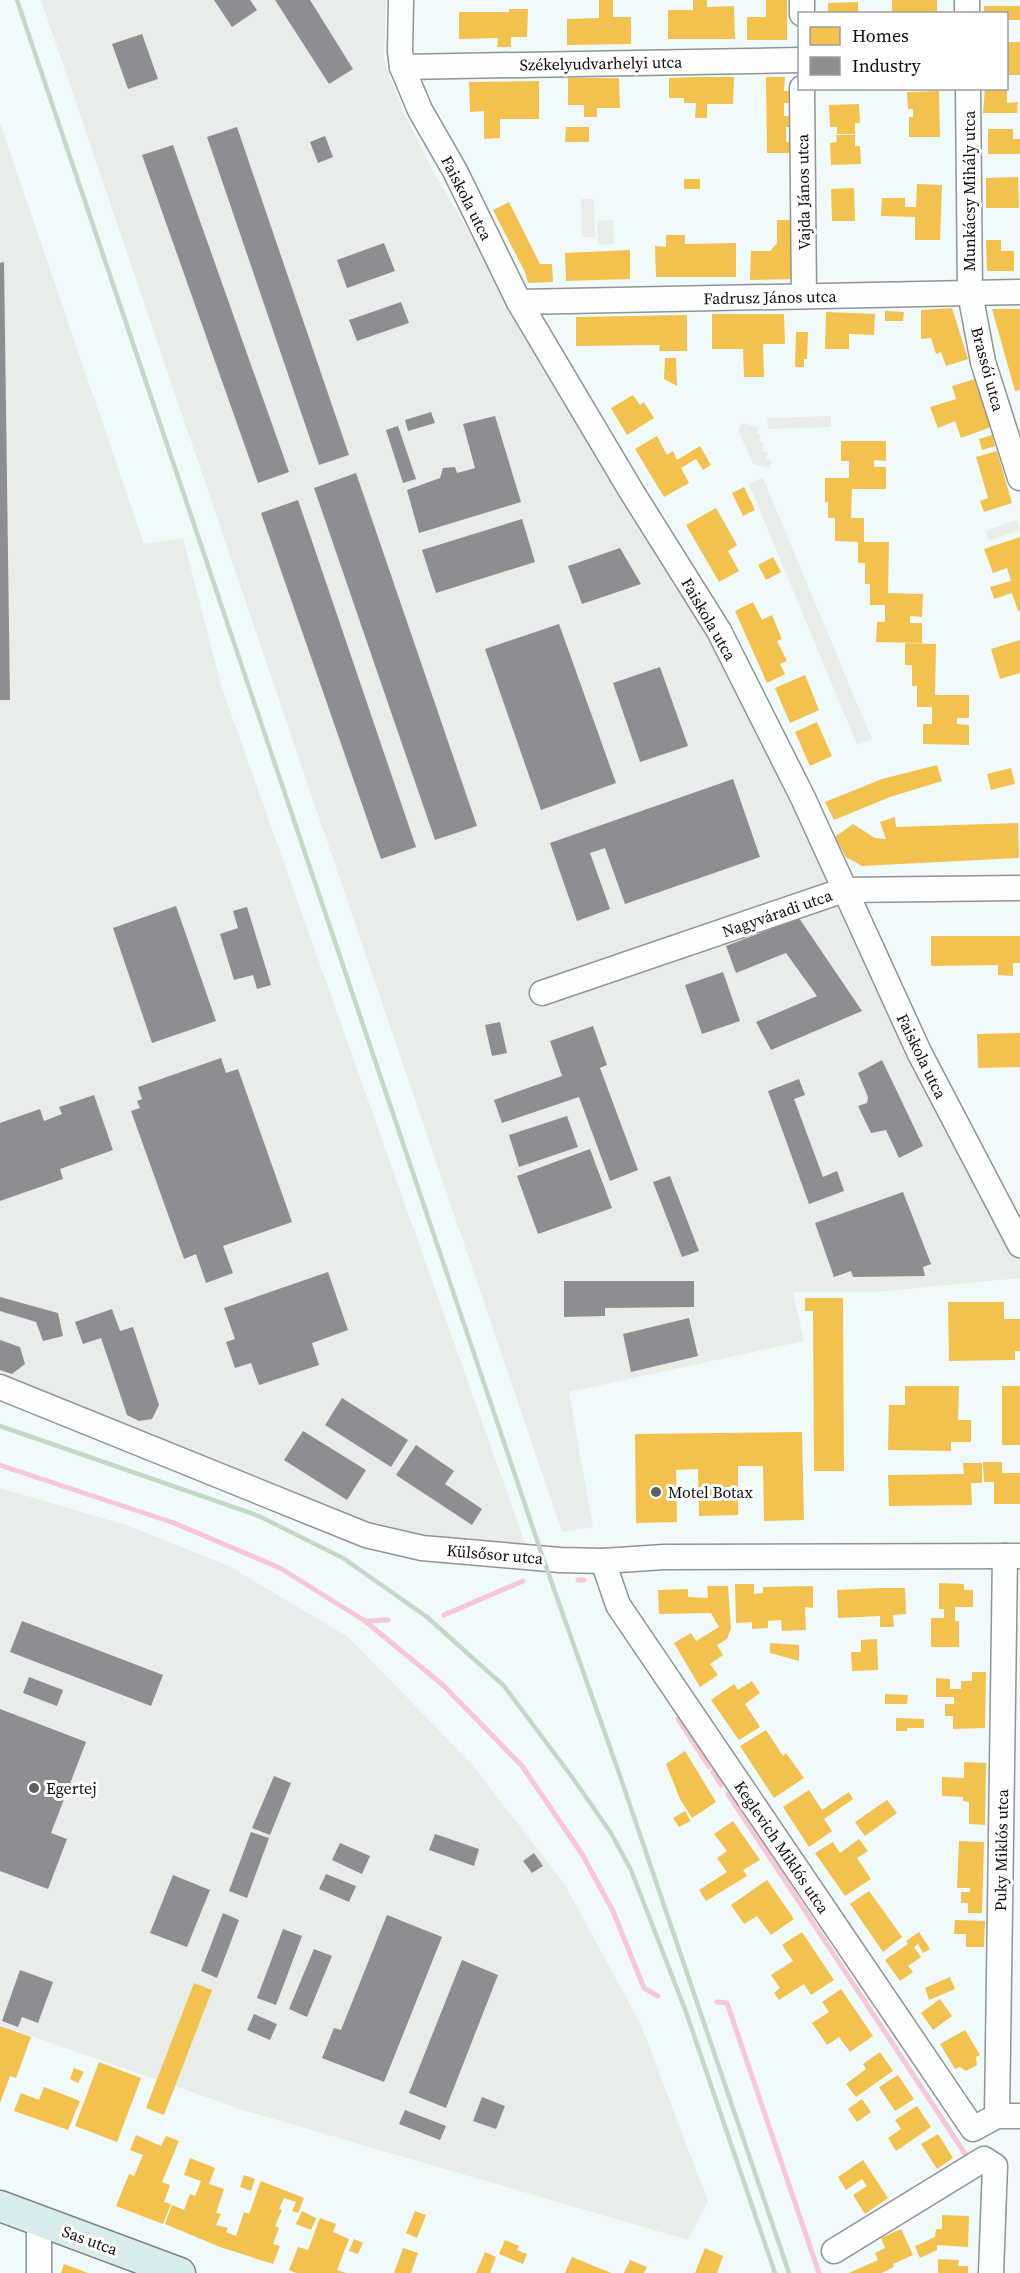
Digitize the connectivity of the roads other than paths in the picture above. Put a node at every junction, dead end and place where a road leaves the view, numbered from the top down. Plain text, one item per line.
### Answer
1 (401, 0) edge
2 (798, 60) edge
3 (402, 67) junction
4 (802, 90) edge
5 (968, 90) edge
6 (1020, 292) edge
7 (970, 293) junction
8 (804, 296) junction
9 (519, 302) junction
10 (1020, 478) edge
11 (1020, 888) edge
12 (844, 890) junction
13 (542, 993) dead end
14 (1020, 1245) edge
15 (0, 1387) edge
16 (1012, 1556) edge
17 (603, 1561) junction
18 (1009, 2116) edge
19 (973, 2129) joint
20 (0, 2206) edge
21 (39, 2222) junction
22 (834, 2251) dead end
23 (39, 2273) edge
24 (180, 2273) edge
25 (991, 2273) edge

1 - 3 street, Faiskola utca
2 - 3 street, Székelyudvarhelyi utca
3 - 9 street, Faiskola utca
4 - 8 street, Vajda János utca
5 - 7 street, Munkácsy Mihály utca
6 - 7 street, Fadrusz János utca
7 - 8 street, Fadrusz János utca
7 - 10 street, Brassói utca
8 - 9 street, Fadrusz János utca
9 - 12 street, Faiskola utca
11 - 12 street, Nagyváradi utca
12 - 13 street, Nagyváradi utca
12 - 14 street, Faiskola utca
15 - 17 street, Külsősor utca
16 - 17 street, Külsősor utca
16 - 18 street, Puky Miklós utca
17 - 19 street, Keglevich Miklós utca
18 - 19 street, Puky Miklós utca
20 - 21 main road, Sas utca
21 - 23 street
21 - 24 main road, Sas utca
22 - 25 street

